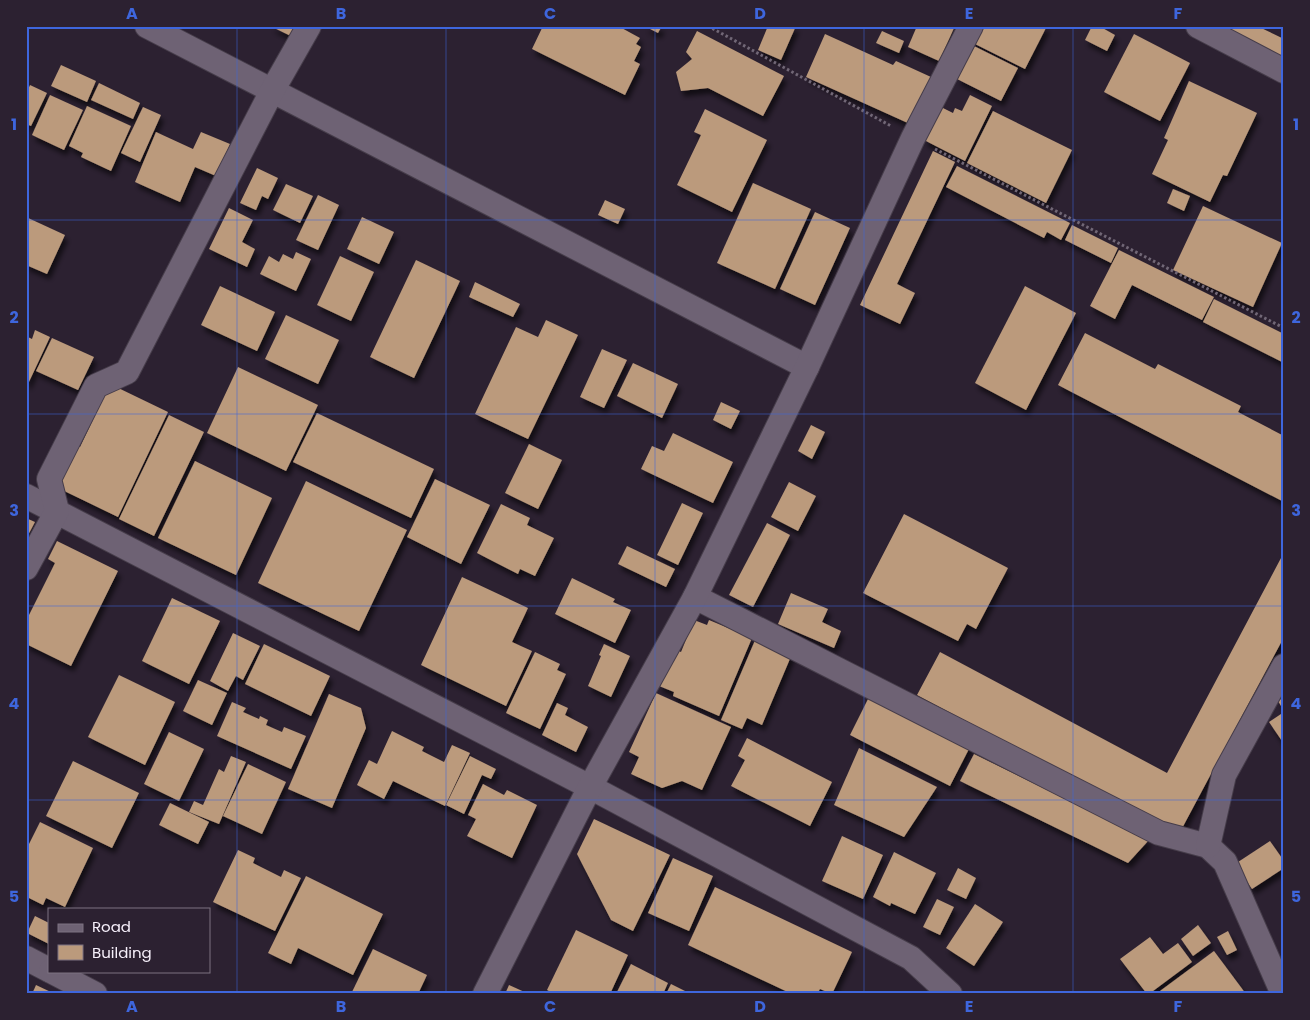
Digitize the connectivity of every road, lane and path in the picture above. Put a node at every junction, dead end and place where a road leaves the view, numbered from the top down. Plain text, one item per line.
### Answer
1 (147, 26) edge
2 (309, 26) edge
3 (708, 26) edge
4 (971, 26) edge
5 (1198, 26) edge
6 (1284, 71) edge
7 (272, 91) junction
8 (913, 138) junction
9 (1284, 328) edge
10 (808, 367) junction
11 (26, 496) edge
12 (57, 511) junction
13 (26, 568) edge
14 (695, 597) junction
15 (1284, 666) edge
16 (590, 787) junction
17 (1208, 846) junction
18 (26, 958) edge
19 (48, 970) edge
20 (52, 972) edge
21 (96, 994) edge
22 (485, 994) edge
23 (950, 994) edge
24 (1283, 994) edge

1 - 7 street
2 - 7 street
3 - 8 path
4 - 8 street
5 - 6 street
7 - 10 street
7 - 12 street
8 - 9 path
8 - 10 street
10 - 14 street
11 - 12 street
12 - 13 street
12 - 16 street
14 - 16 street
14 - 17 street
15 - 17 street
16 - 22 street
16 - 23 street
17 - 24 street
18 - 19 street
20 - 21 street

